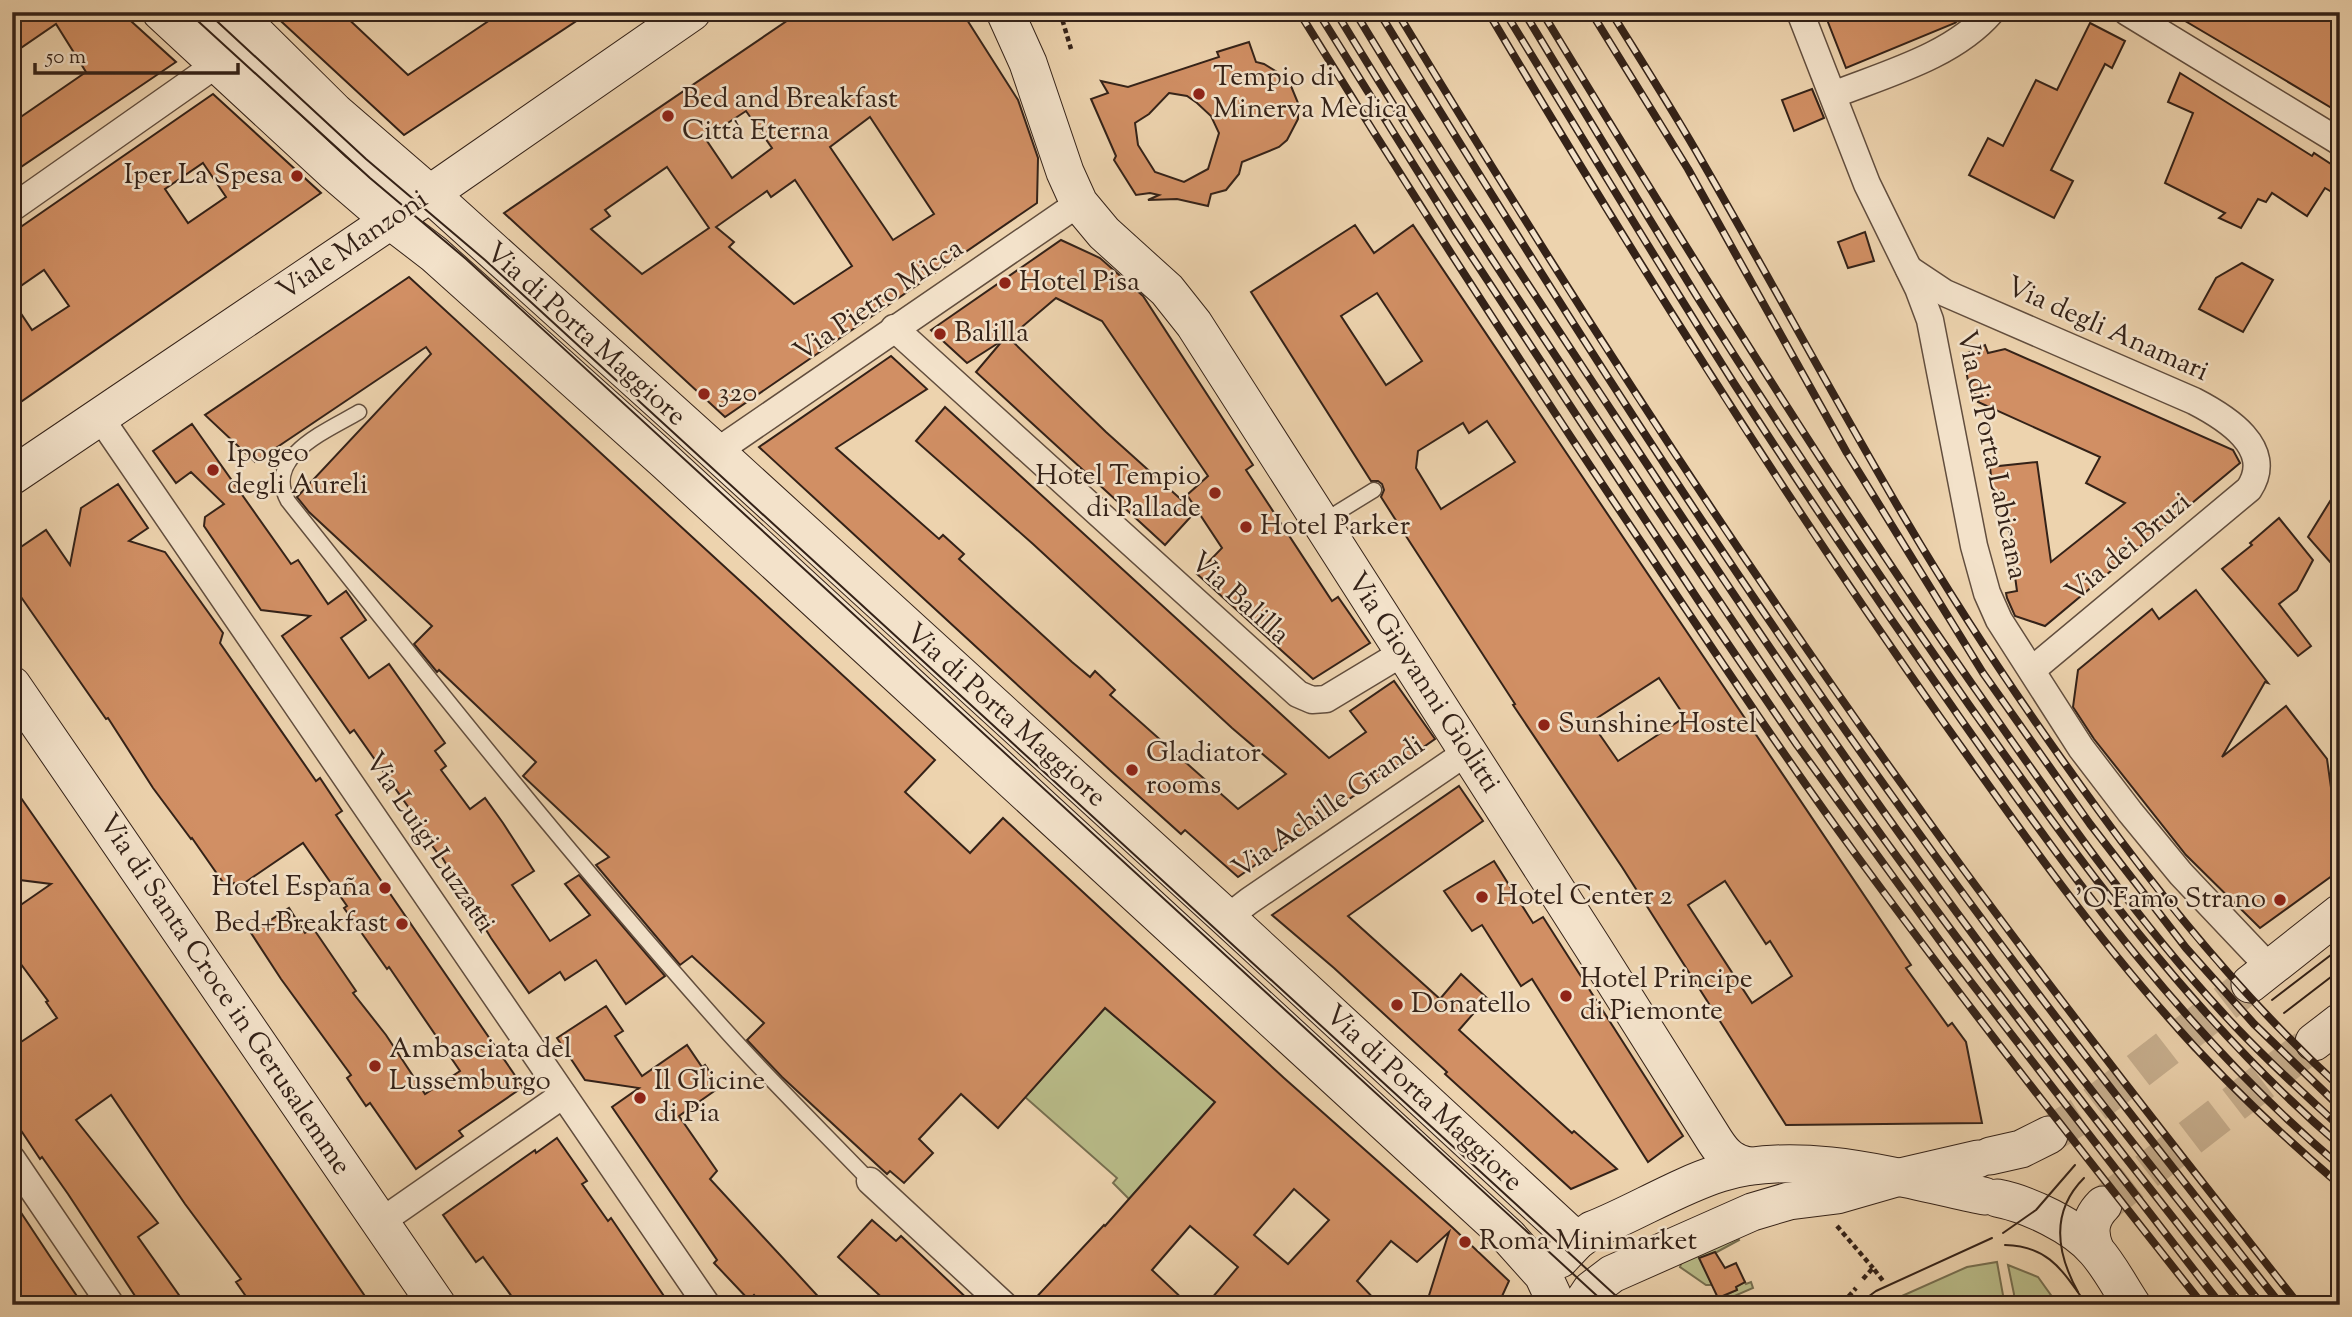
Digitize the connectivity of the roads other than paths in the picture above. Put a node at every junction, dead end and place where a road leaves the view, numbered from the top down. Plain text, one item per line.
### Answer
1 (161, 12) edge
2 (197, 12) edge
3 (234, 12) edge
4 (1005, 12) edge
5 (1800, 12) edge
6 (1992, 12) edge
7 (2127, 12) edge
8 (684, 14) edge
9 (216, 64) junction
10 (1833, 96) junction
11 (2340, 142) edge
12 (1079, 203) junction
13 (411, 207) junction
14 (12, 208) edge
15 (1909, 269) junction
16 (894, 328) junction
17 (359, 412) dead end
18 (99, 416) junction
19 (716, 452) junction
20 (2258, 470) joint
21 (12, 476) edge
22 (1374, 490) dead end
23 (1322, 522) junction
24 (1404, 652) junction
25 (2032, 670) junction
26 (12, 685) edge
27 (1467, 752) junction
28 (2340, 914) edge
29 (1227, 918) junction
30 (2260, 976) joint
31 (563, 1095) junction
32 (2049, 1135) tunnel mouth
33 (12, 1159) edge
34 (1750, 1166) junction
35 (1896, 1178) junction
36 (870, 1181) joint
37 (2103, 1205) tunnel mouth
38 (379, 1223) junction
39 (1577, 1241) junction
40 (2095, 1249) junction
41 (1539, 1289) edge
42 (111, 1305) edge
43 (437, 1305) edge
44 (707, 1305) edge
45 (1004, 1305) edge
46 (1581, 1305) edge
47 (2132, 1305) edge

1 - 9 main road
2 - 13 lane
3 - 13 main road
4 - 12 main road, Via Giovanni Giolitti
5 - 10 street, Via di Porta Labicana
6 - 10 street
7 - 11 street
8 - 13 main road, Viale Manzoni
9 - 13 main road
9 - 14 street
10 - 15 street, Via di Porta Labicana
12 - 16 street, Via Pietro Micca
12 - 23 main road, Via Giovanni Giolitti
13 - 18 main road, Viale Manzoni
13 - 19 main road, Via di Porta Maggiore
13 - 41 main road, Via di Porta Maggiore
15 - 20 street, Via degli Anamari
15 - 25 street, Via di Porta Labicana
16 - 19 street, Via Pietro Micca
16 - 24 street, Via Balilla
17 - 36 lane
18 - 21 main road, Viale Manzoni
18 - 31 street, Via Luigi Luzzatti
19 - 29 main road, Via di Porta Maggiore
20 - 25 street, Via dei Bruzi
22 - 23 lane
23 - 24 main road, Via Giovanni Giolitti
24 - 27 main road, Via Giovanni Giolitti
25 - 30 street, Via di Porta Labicana
26 - 38 main road, Via di Santa Croce in Gerusalemme
27 - 29 street, Via Achille Grandi
27 - 34 main road, Via Giovanni Giolitti
28 - 30 main road
29 - 39 main road, Via di Porta Maggiore
31 - 38 street
31 - 44 street, Via Luigi Luzzatti
32 - 35 main road
33 - 42 street
34 - 35 main road
34 - 39 main road
35 - 40 main road
35 - 46 main road
36 - 45 street
37 - 40 main road
38 - 43 main road, Via di Santa Croce in Gerusalemme
39 - 41 main road
40 - 47 main road

